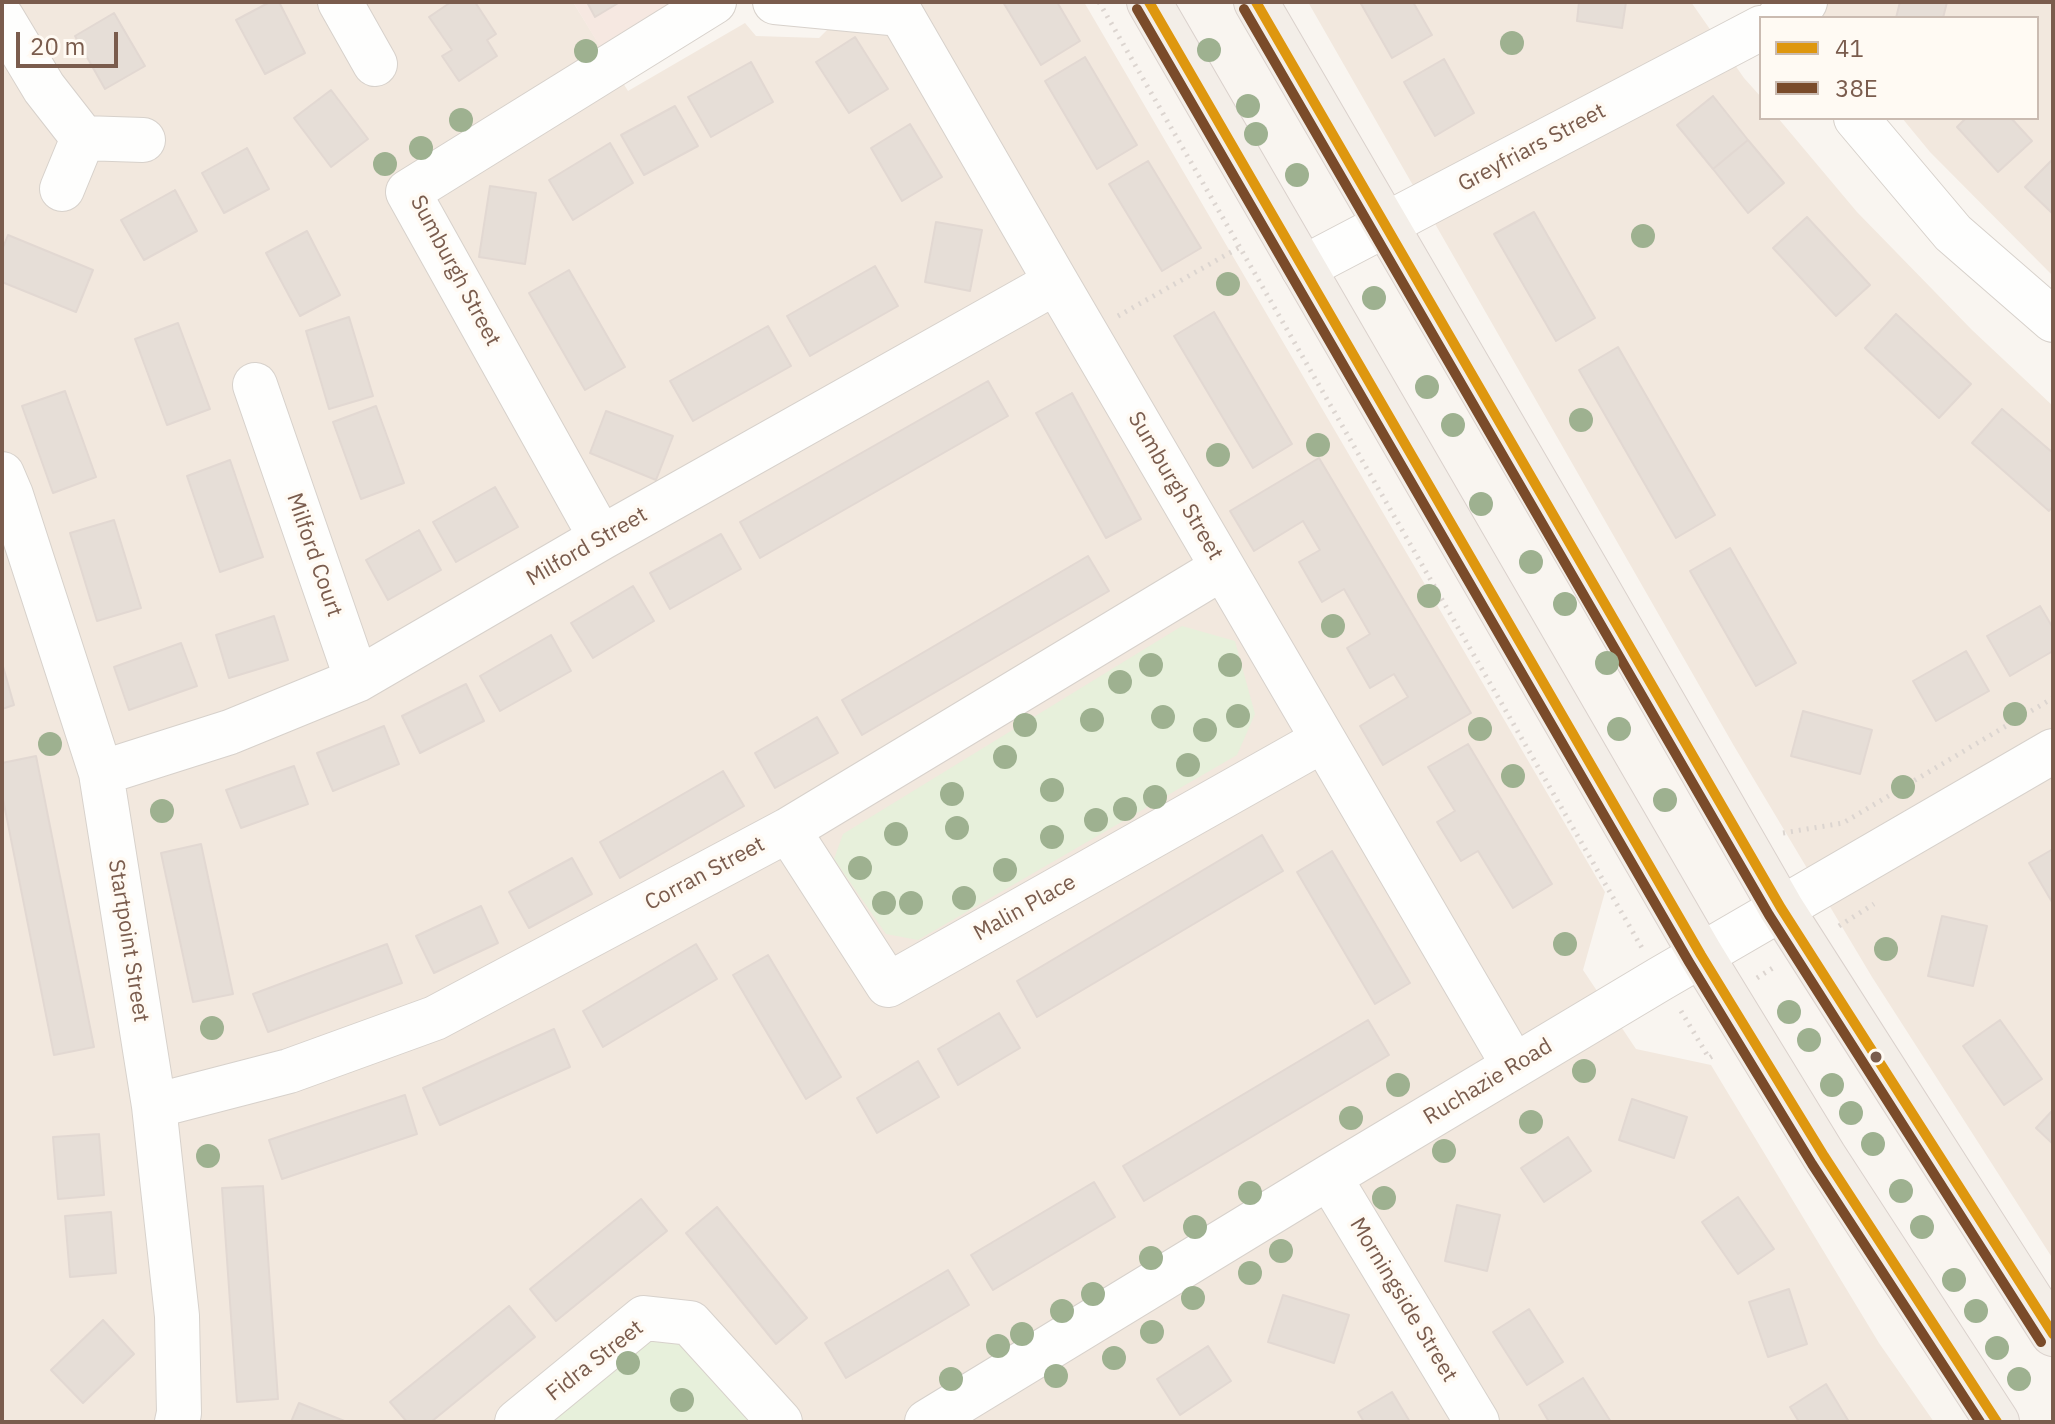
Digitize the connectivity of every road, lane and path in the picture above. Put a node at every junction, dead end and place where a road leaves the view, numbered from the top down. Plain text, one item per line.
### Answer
1 (340, 2) edge
2 (714, 2) edge
3 (775, 2) edge
4 (1099, 2) edge
5 (1149, 2) edge
6 (1256, 2) edge
7 (1805, 2) edge
8 (1780, 16) edge
9 (2, 18) edge
10 (1759, 29) edge
11 (375, 64) dead end
12 (1858, 120) edge
13 (83, 138) junction
14 (143, 140) dead end
15 (62, 189) dead end
16 (1385, 226) junction
17 (1240, 247) junction
18 (1303, 268) junction
19 (1056, 282) junction
20 (2053, 320) edge
21 (1086, 334) junction
22 (255, 385) dead end
23 (2, 474) edge
24 (601, 538) junction
25 (1222, 568) junction
26 (357, 680) junction
27 (2053, 698) edge
28 (1323, 740) junction
29 (2053, 751) edge
30 (101, 773) junction
31 (788, 830) junction
32 (1782, 833) dead end
33 (1781, 908) junction
34 (1701, 955) junction
35 (1660, 979) junction
36 (1514, 1066) junction
37 (154, 1106) junction
38 (1329, 1177) junction
39 (2053, 1334) edge
40 (177, 1422) edge
41 (517, 1422) edge
42 (780, 1422) edge
43 (928, 1422) edge
44 (1477, 1422) edge
45 (1997, 1422) edge

1 - 11 street
2 - 24 street, Sumburgh Street
3 - 19 street, Sumburgh Street
4 - 17 path
5 - 18 main road
6 - 16 main road
7 - 8 street
9 - 13 street
10 - 16 street, Greyfriars Street
12 - 20 street
13 - 14 street
13 - 15 street
16 - 18 street, Greyfriars Street
16 - 33 main road
17 - 21 path
17 - 35 path
18 - 34 main road
19 - 21 street, Sumburgh Street
19 - 24 street, Milford Street
21 - 25 street, Sumburgh Street
22 - 26 street, Milford Court
23 - 30 street, Startpoint Street
24 - 26 street, Milford Street
25 - 28 street, Sumburgh Street
25 - 31 street, Corran Street
26 - 30 street, Milford Street
27 - 32 path
28 - 31 street, Malin Place
28 - 36 street, Sumburgh Street
29 - 33 street, Ruchazie Road
30 - 37 street, Startpoint Street
31 - 37 street, Corran Street
33 - 34 street, Ruchazie Road
33 - 39 main road
34 - 35 street, Ruchazie Road
34 - 45 main road
35 - 36 street, Ruchazie Road
36 - 38 street, Ruchazie Road
37 - 40 street, Startpoint Street
38 - 43 street, Ruchazie Road
38 - 44 street, Morningside Street
41 - 42 street, Fidra Street

